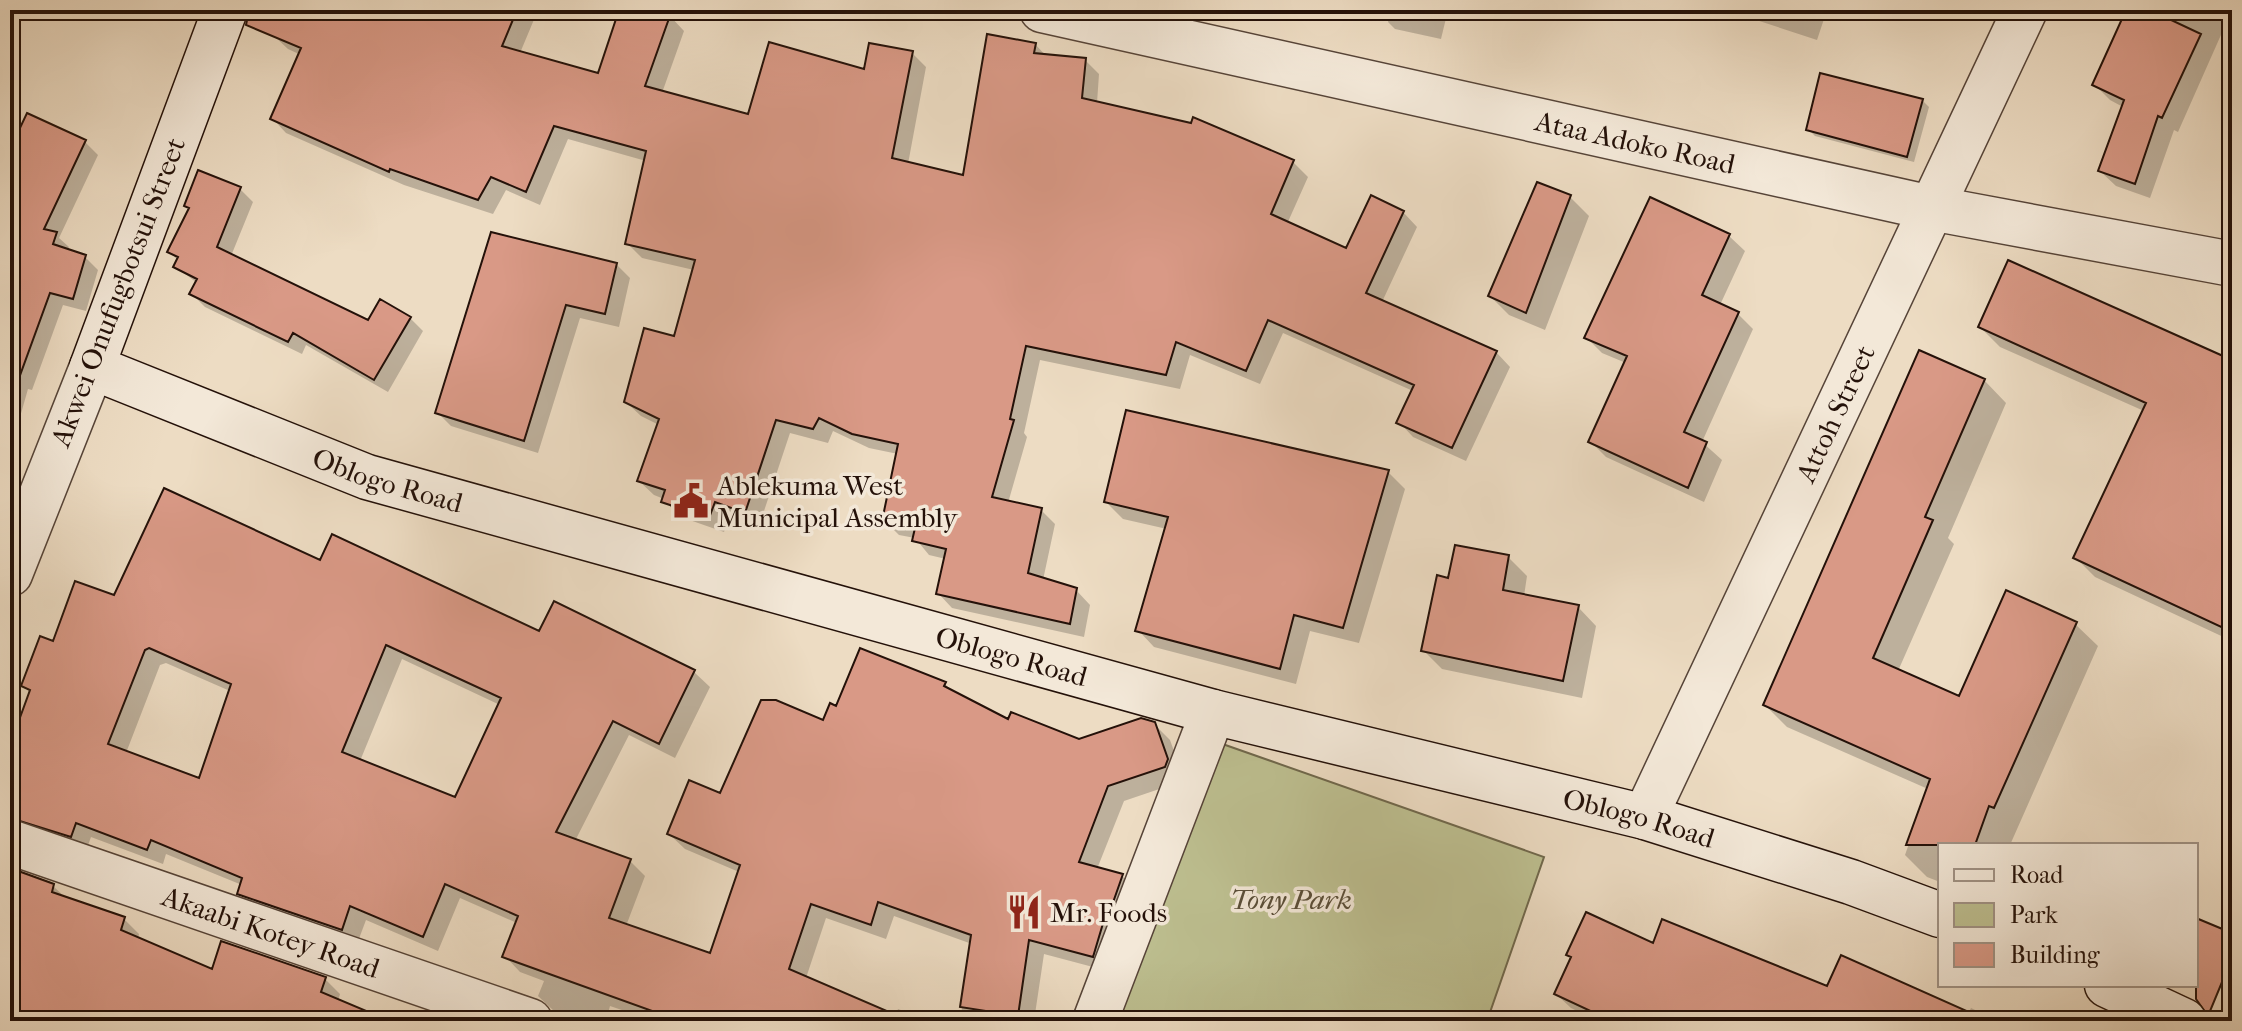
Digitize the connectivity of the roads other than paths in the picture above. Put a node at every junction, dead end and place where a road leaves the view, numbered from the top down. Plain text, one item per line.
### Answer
1 (225, 10) edge
2 (1042, 10) edge
3 (2025, 10) edge
4 (1931, 208) junction
5 (2232, 264) edge
6 (92, 367) junction
7 (10, 574) edge
8 (1213, 712) junction
9 (1645, 817) junction
10 (10, 842) edge
11 (1938, 914) edge
12 (2111, 987) edge
13 (530, 1021) edge
14 (1095, 1021) edge
15 (2184, 1021) edge

1 - 6 street, Akwei Onufugbotsui Street
2 - 4 street, Ataa Adoko Road
3 - 4 street, Attoh Street
4 - 5 street, Ataa Adoko Road
4 - 9 street, Attoh Street
6 - 7 street, Akwei Onufugbotsui Street
6 - 8 street, Oblogo Road
8 - 9 street, Oblogo Road
8 - 14 street
9 - 11 street, Oblogo Road
10 - 13 street, Akaabi Kotey Road
12 - 15 street

